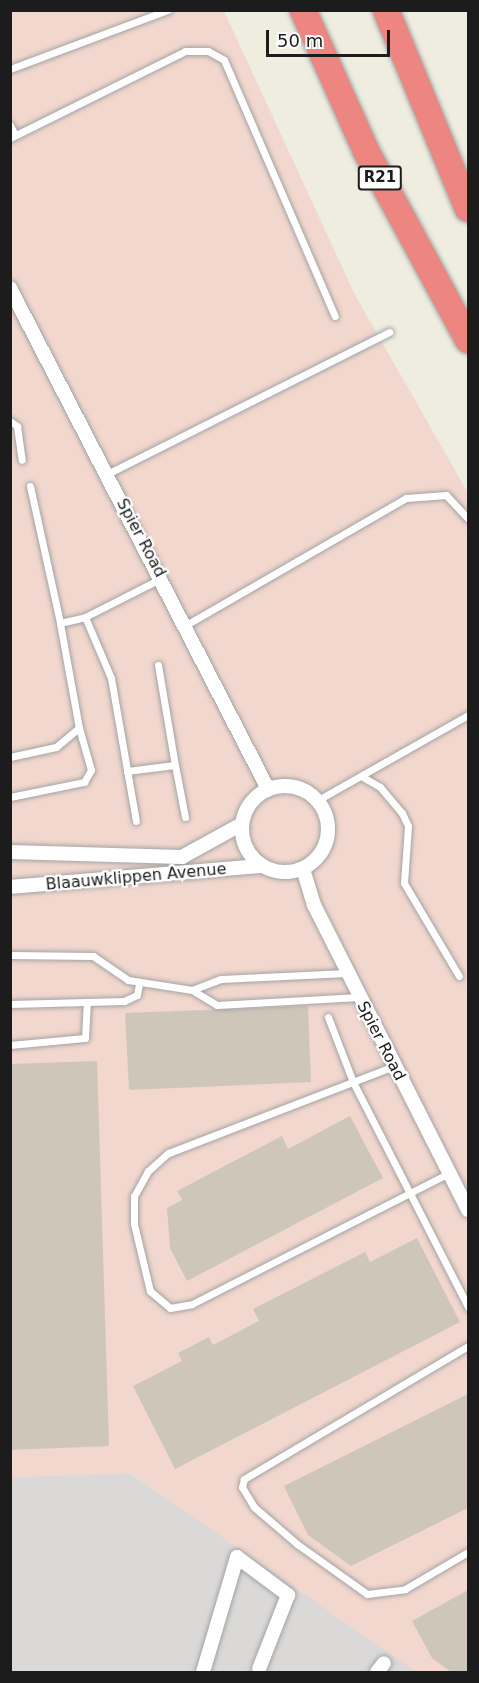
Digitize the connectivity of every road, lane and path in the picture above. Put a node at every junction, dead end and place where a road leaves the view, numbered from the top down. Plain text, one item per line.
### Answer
1 (168, 10) edge
2 (303, 10) edge
3 (386, 10) edge
4 (10, 69) edge
5 (10, 125) edge
6 (13, 137) edge
7 (468, 209) edge
8 (10, 288) edge
9 (14, 303) edge
10 (335, 316) dead end
11 (389, 332) dead end
12 (468, 340) edge
13 (10, 421) edge
14 (22, 460) dead end
15 (107, 474) junction
16 (30, 486) dead end
17 (468, 519) edge
18 (162, 578) junction
19 (85, 617) junction
20 (60, 623) junction
21 (186, 625) junction
22 (158, 665) dead end
23 (468, 715) edge
24 (79, 728) junction
25 (10, 757) edge
26 (175, 765) junction
27 (127, 771) junction
28 (361, 776) junction
29 (268, 789) junction
30 (10, 797) edge
31 (318, 800) junction
32 (184, 818) dead end
33 (136, 821) dead end
34 (242, 824) junction
35 (10, 852) edge
36 (262, 866) junction
37 (303, 869) junction
38 (10, 887) edge
39 (10, 955) edge
40 (347, 973) junction
41 (459, 976) dead end
42 (139, 984) junction
43 (192, 990) junction
44 (359, 997) junction
45 (87, 1002) junction
46 (10, 1004) edge
47 (328, 1017) dead end
48 (10, 1045) edge
49 (394, 1066) junction
50 (353, 1082) junction
51 (449, 1173) junction
52 (410, 1193) junction
53 (468, 1210) edge
54 (468, 1307) edge
55 (468, 1346) edge
56 (468, 1552) edge
57 (259, 1669) dead end
58 (203, 1672) edge

1 - 4 lane
2 - 12 highway, R21
3 - 7 highway
5 - 6 lane
6 - 10 lane
8 - 9 street, Spier Road
9 - 15 street, Spier Road
11 - 15 lane
13 - 14 lane
15 - 18 street, Spier Road
16 - 20 lane
17 - 21 lane
18 - 19 lane
18 - 21 street, Spier Road
19 - 20 lane
19 - 27 lane
20 - 24 lane
21 - 29 street, Spier Road
22 - 26 lane
23 - 28 lane
24 - 25 lane
24 - 30 lane
26 - 27 lane
26 - 32 lane
27 - 33 lane
28 - 31 lane
28 - 41 lane
29 - 31 street
29 - 34 street
31 - 37 street
34 - 35 street, Blaauwklippen Avenue
34 - 36 street
36 - 37 street
36 - 38 street, Blaauwklippen Avenue
37 - 40 street, Spier Road
39 - 42 lane
40 - 43 lane
40 - 44 street, Spier Road
42 - 43 lane
42 - 45 lane
43 - 44 lane
44 - 49 street, Spier Road
45 - 46 lane
45 - 48 lane
47 - 50 lane
49 - 50 lane
49 - 51 street, Spier Road
50 - 52 lane
50 - 52 lane
51 - 52 lane
51 - 53 street, Spier Road
52 - 54 lane
55 - 56 lane
57 - 58 street

